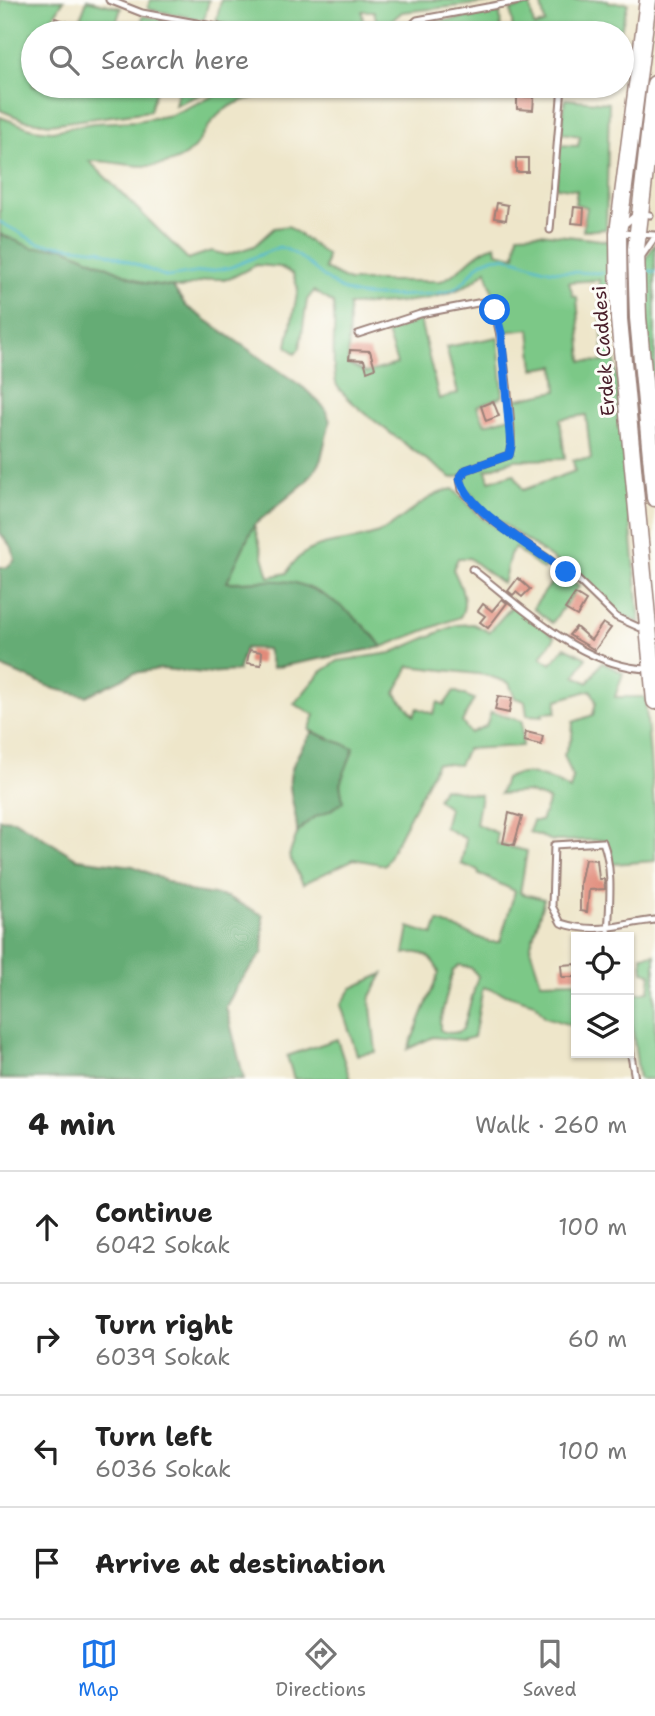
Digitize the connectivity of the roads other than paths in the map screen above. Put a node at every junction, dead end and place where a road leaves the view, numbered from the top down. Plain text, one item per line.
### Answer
1 (108, 0) edge
2 (525, 0) edge
3 (649, 0) edge
4 (185, 21) edge
5 (416, 21) edge
6 (655, 83) edge
7 (561, 98) edge
8 (646, 211) edge
9 (550, 230) dead end
10 (618, 233) junction
11 (637, 234) junction
12 (655, 236) edge
13 (636, 265) junction
14 (358, 334) dead end
15 (655, 498) edge
16 (472, 569) dead end
17 (648, 631) junction
18 (653, 669) edge
19 (655, 701) edge
20 (655, 920) edge
21 (608, 926) junction
22 (608, 932) edge
23 (632, 1058) edge
24 (635, 1079) edge

1 - 4 lane
2 - 5 lane
3 - 10 main road, Erdek Caddesi
6 - 8 main road, Erdek Caddesi
7 - 9 lane
8 - 10 lane
8 - 11 main road, Erdek Caddesi
10 - 11 lane
10 - 17 main road, Erdek Caddesi
11 - 12 lane
11 - 13 main road, Erdek Caddesi
12 - 13 lane
13 - 15 main road, Erdek Caddesi
14 - 17 lane
16 - 18 lane
17 - 18 main road, Erdek Caddesi
18 - 19 main road, Erdek Caddesi
20 - 21 lane
21 - 21 lane
21 - 22 lane
23 - 24 lane

